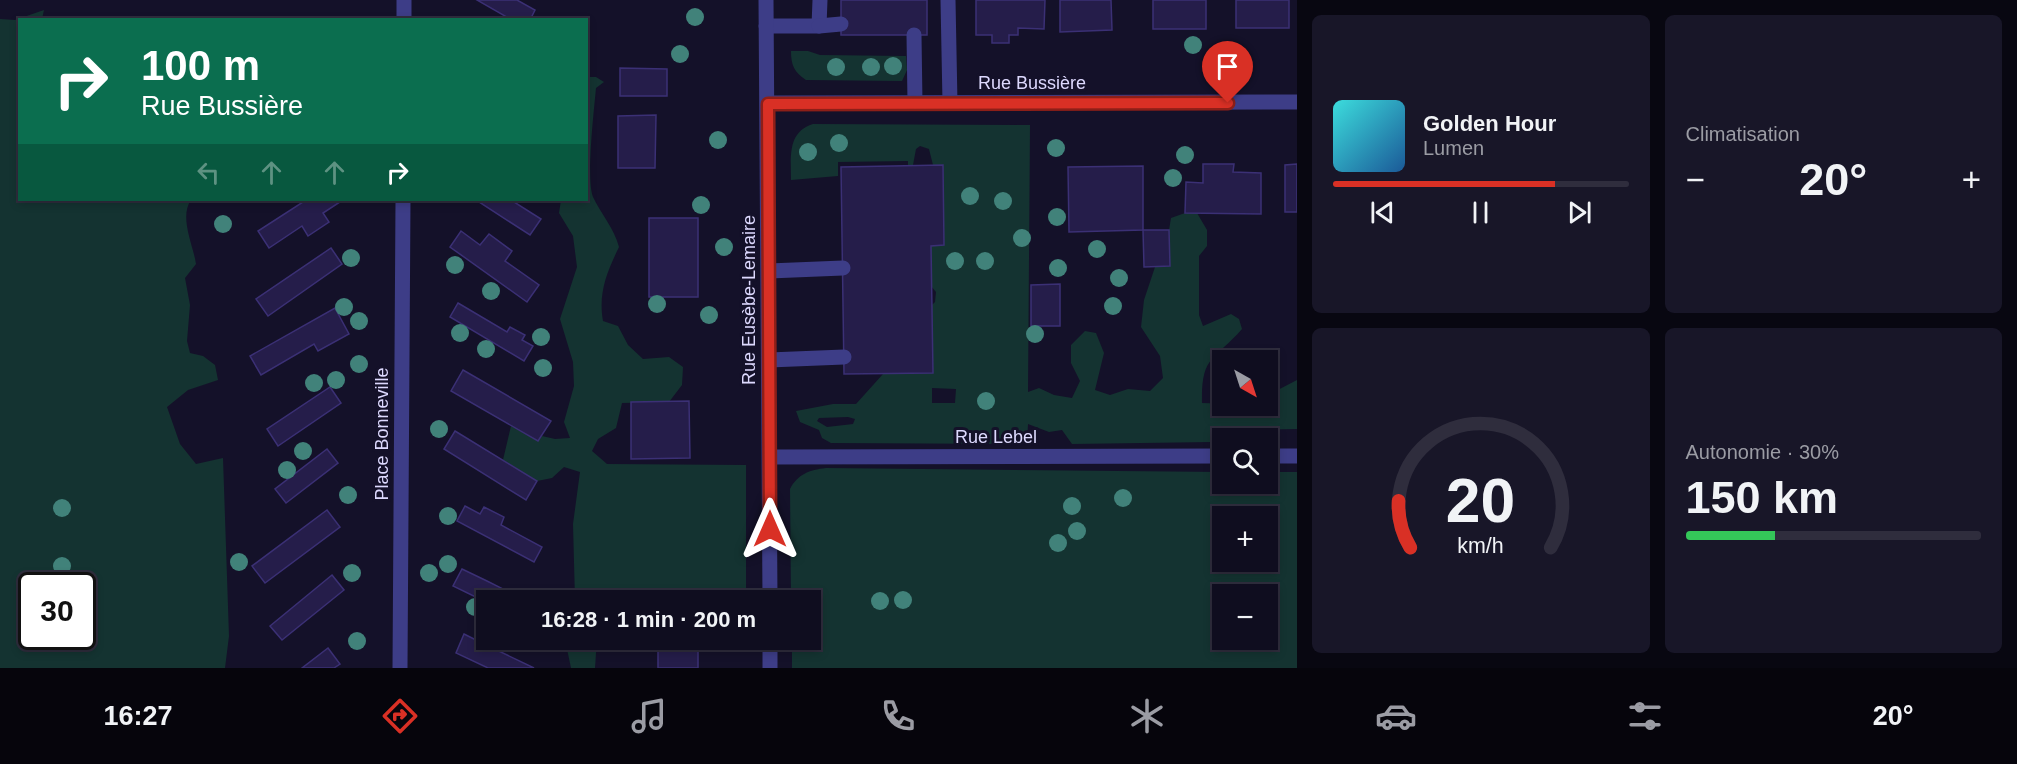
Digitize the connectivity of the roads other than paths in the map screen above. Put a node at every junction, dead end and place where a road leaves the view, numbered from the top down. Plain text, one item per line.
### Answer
1 (404, 0) edge
2 (766, 0) edge
3 (819, 0) edge
4 (948, 0) edge
5 (404, 18) edge
6 (841, 24) dead end
7 (766, 26) junction
8 (819, 26) junction
9 (914, 35) dead end
10 (1297, 102) edge
11 (915, 103) junction
12 (950, 103) junction
13 (768, 104) junction
14 (403, 201) edge
15 (843, 268) dead end
16 (769, 271) junction
17 (844, 357) dead end
18 (769, 360) junction
19 (1212, 456) edge
20 (1278, 456) edge
21 (1297, 456) edge
22 (770, 457) junction
23 (770, 590) edge
24 (770, 650) edge
25 (400, 668) edge
26 (770, 668) edge

1 - 5 street
2 - 7 street, Rue Eusèbe-Lemaire
3 - 8 street
4 - 12 street
6 - 8 street
7 - 8 street
7 - 13 street, Rue Eusèbe-Lemaire
9 - 11 street
10 - 12 street, Rue Bussière
11 - 12 street, Rue Bussière
11 - 13 street, Rue Bussière
13 - 16 street, Rue Eusèbe-Lemaire
14 - 25 street, Place Bonneville
15 - 16 street
16 - 18 street, Rue Eusèbe-Lemaire
17 - 18 street
18 - 22 street, Rue Eusèbe-Lemaire
19 - 22 street, Rue Lebel
20 - 21 street
22 - 23 street, Rue Eusèbe-Lemaire
24 - 26 street

